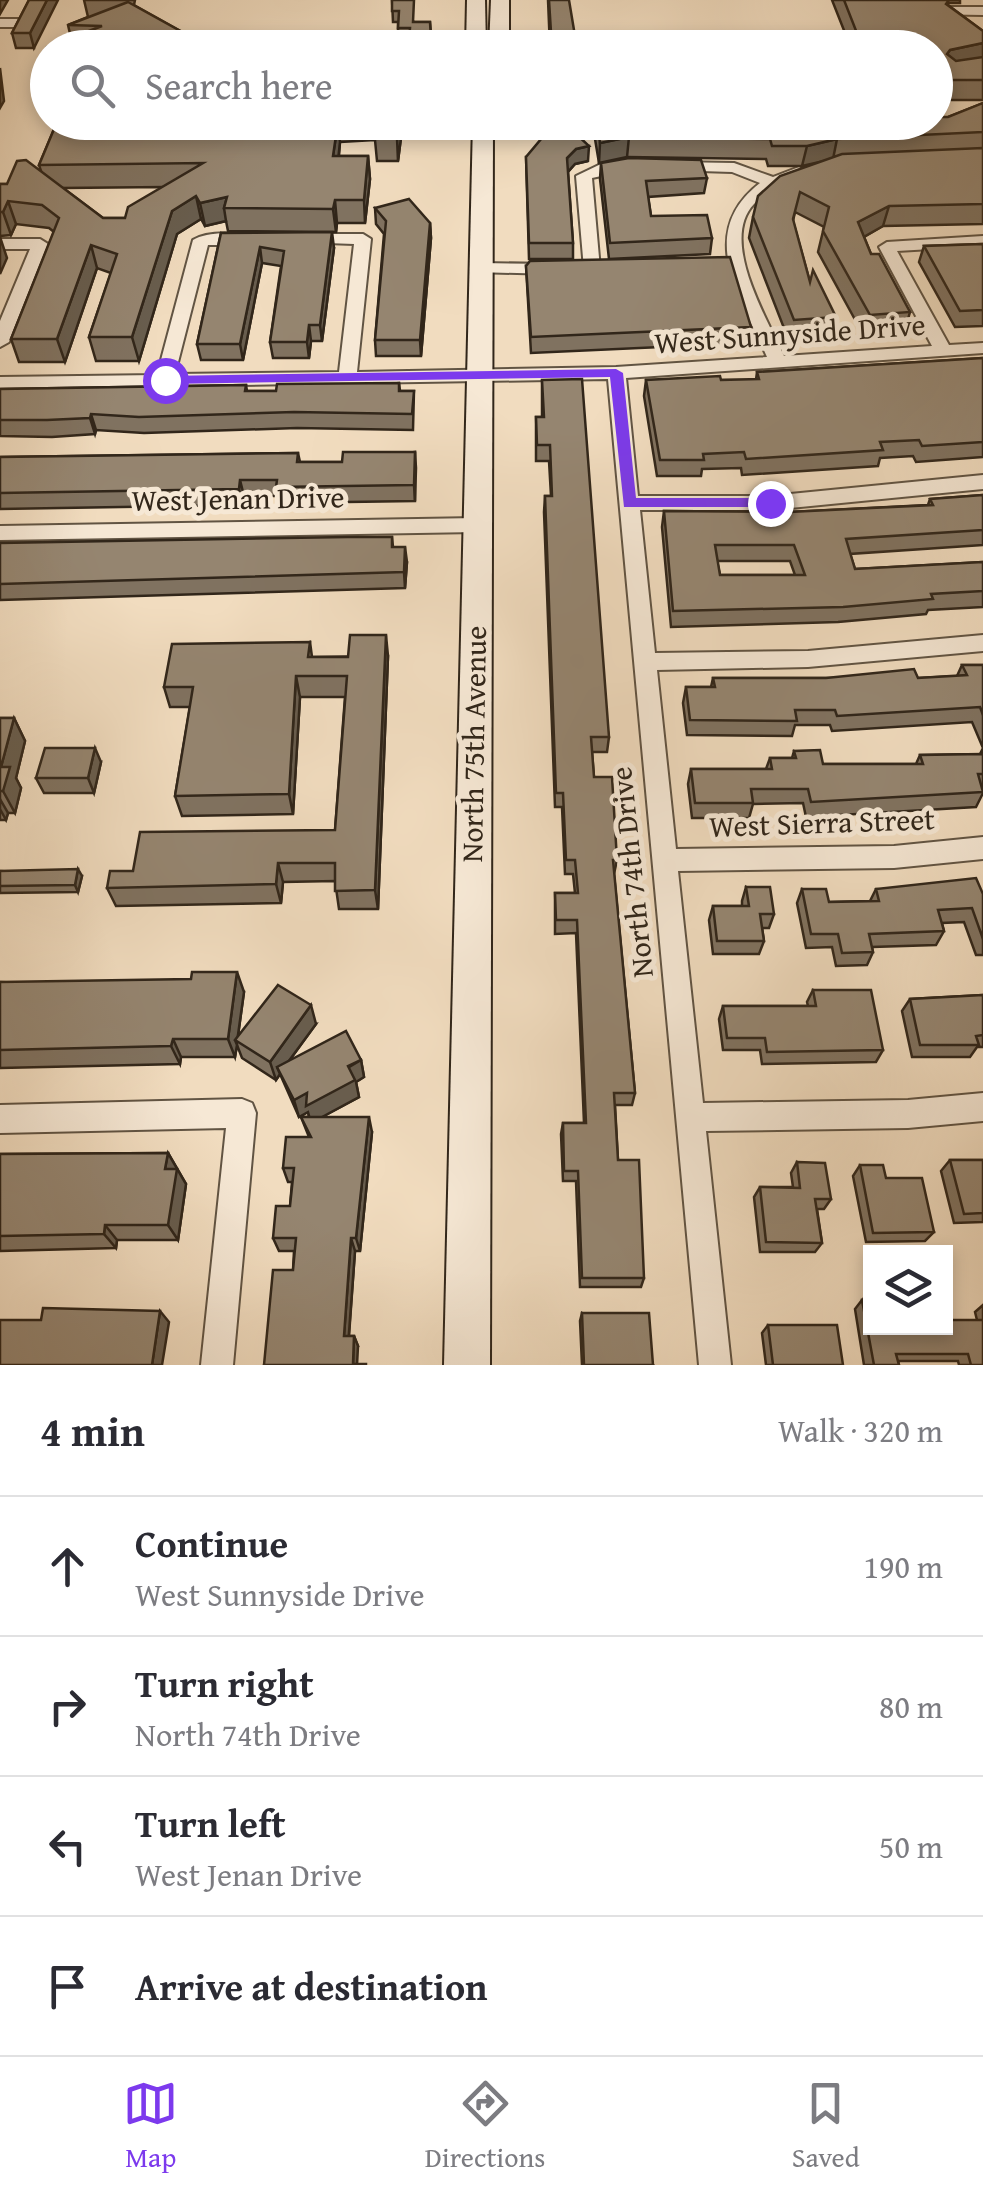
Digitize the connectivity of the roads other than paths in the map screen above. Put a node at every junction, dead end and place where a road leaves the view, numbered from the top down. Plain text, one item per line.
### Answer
1 (476, 0) edge
2 (500, 0) edge
3 (982, 5) edge
4 (903, 11) edge
5 (18, 23) edge
6 (0, 24) edge
7 (476, 30) edge
8 (499, 30) edge
9 (482, 140) edge
10 (820, 168) edge
11 (772, 182) junction
12 (983, 242) edge
13 (0, 244) edge
14 (480, 268) junction
15 (618, 268) edge
16 (592, 269) junction
17 (0, 342) edge
18 (983, 348) edge
19 (943, 351) junction
20 (778, 363) junction
21 (616, 373) junction
22 (480, 375) junction
23 (347, 376) junction
24 (165, 380) junction
25 (0, 383) edge
26 (983, 482) edge
27 (630, 503) junction
28 (477, 525) junction
29 (0, 533) edge
30 (983, 643) edge
31 (645, 662) junction
32 (983, 848) edge
33 (663, 860) junction
34 (983, 1107) edge
35 (690, 1117) junction
36 (0, 1119) edge
37 (218, 1365) edge
38 (467, 1365) edge
39 (715, 1365) edge

1 - 7 main road
2 - 8 main road
3 - 4 street
5 - 6 street
9 - 14 main road, North 75th Avenue
10 - 11 street
11 - 16 street
11 - 20 street
12 - 19 street
13 - 17 street
14 - 16 street
14 - 22 main road, North 75th Avenue
15 - 16 street
18 - 19 street, West Sunnyside Drive
19 - 20 street, West Sunnyside Drive
20 - 21 street, West Sunnyside Drive
21 - 22 street, West Sunnyside Drive
21 - 27 street, North 74th Drive
22 - 23 street, West Sunnyside Drive
22 - 28 main road, North 75th Avenue
23 - 24 street, West Sunnyside Drive
23 - 24 street
24 - 25 street, West Sunnyside Drive
26 - 27 street
27 - 31 street, North 74th Drive
28 - 29 street, West Jenan Drive
28 - 38 main road, North 75th Avenue
30 - 31 street
31 - 33 street, North 74th Drive
32 - 33 street, West Sierra Street
33 - 35 street, North 74th Drive
34 - 35 street
35 - 39 street, North 74th Drive
36 - 37 street

